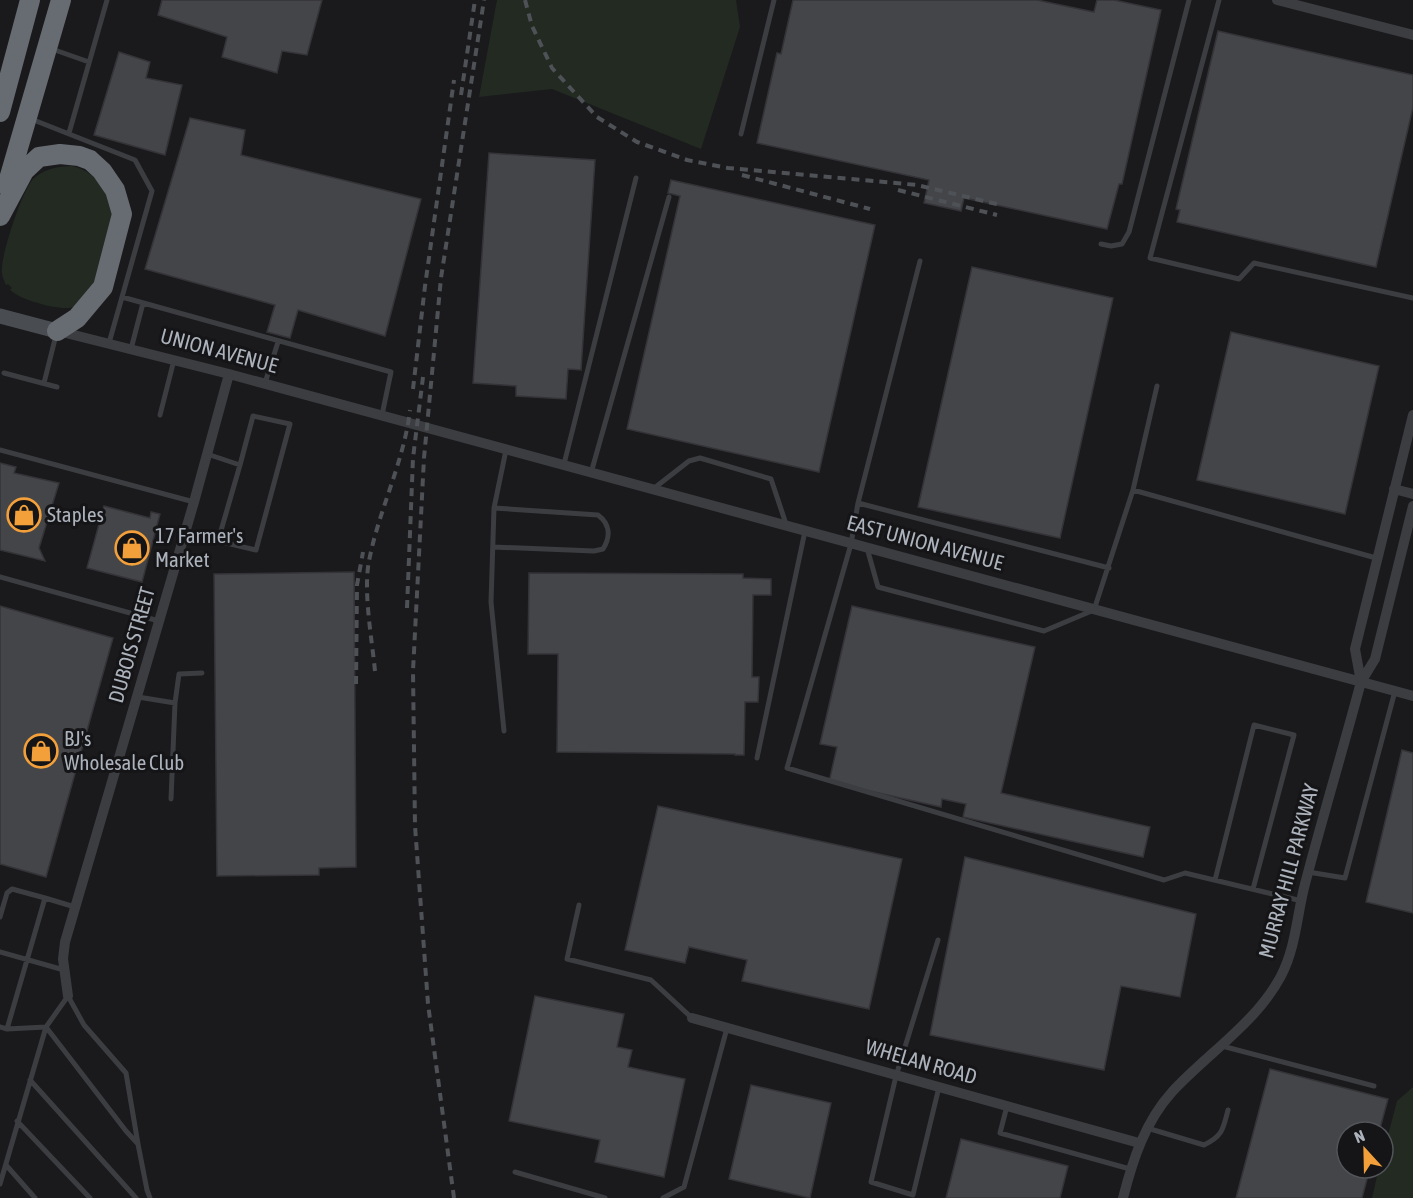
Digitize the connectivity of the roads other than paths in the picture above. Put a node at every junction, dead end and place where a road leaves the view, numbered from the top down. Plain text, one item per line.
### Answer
1 (29, 0) edge
2 (61, 0) edge
3 (107, 0) edge
4 (774, 0) edge
5 (1189, 0) edge
6 (1219, 0) edge
7 (1277, 0) edge
8 (1413, 35) edge
9 (47, 47) junction
10 (0, 49) edge
11 (89, 62) junction
12 (0, 112) edge
13 (27, 118) junction
14 (69, 133) junction
15 (741, 134) dead end
16 (636, 178) dead end
17 (669, 197) dead end
18 (0, 209) edge
19 (0, 216) edge
20 (1101, 244) dead end
21 (920, 261) dead end
22 (122, 297) junction
23 (1413, 298) edge
24 (143, 303) junction
25 (0, 316) edge
26 (57, 331) junction
27 (278, 342) junction
28 (109, 344) junction
29 (131, 349) junction
30 (174, 360) junction
31 (4, 373) dead end
32 (229, 374) junction
33 (44, 383) junction
34 (264, 384) junction
35 (1158, 386) dead end
36 (57, 387) dead end
37 (160, 415) dead end
38 (1413, 415) edge
39 (381, 416) junction
40 (426, 429) joint
41 (0, 450) edge
42 (506, 450) junction
43 (207, 454) junction
44 (240, 465) junction
45 (563, 466) junction
46 (591, 473) junction
47 (1394, 489) junction
48 (652, 490) junction
49 (1133, 490) junction
50 (1413, 494) edge
51 (194, 502) junction
52 (858, 503) junction
53 (1413, 506) edge
54 (494, 508) junction
55 (786, 526) junction
56 (805, 531) junction
57 (851, 544) junction
58 (493, 547) junction
59 (867, 548) junction
60 (1376, 558) junction
61 (1109, 567) junction
62 (0, 577) edge
63 (1094, 610) junction
64 (159, 621) junction
65 (202, 673) dead end
66 (1361, 681) junction
67 (1395, 691) junction
68 (1413, 696) edge
69 (138, 697) junction
70 (175, 704) junction
71 (504, 731) dead end
72 (757, 758) dead end
73 (171, 799) dead end
74 (1308, 872) junction
75 (1215, 880) junction
76 (1252, 889) junction
77 (45, 898) junction
78 (1302, 901) junction
79 (579, 906) dead end
80 (75, 907) junction
81 (0, 917) edge
82 (938, 940) dead end
83 (0, 952) edge
84 (26, 959) junction
85 (64, 970) junction
86 (68, 996) junction
87 (692, 1018) joint
88 (0, 1027) edge
89 (46, 1027) junction
90 (727, 1028) junction
91 (7, 1029) junction
92 (1220, 1046) junction
93 (896, 1076) junction
94 (30, 1080) junction
95 (1374, 1086) dead end
96 (939, 1088) junction
97 (1007, 1106) junction
98 (1228, 1110) dead end
99 (17, 1120) junction
100 (1147, 1128) junction
101 (1139, 1143) junction
102 (138, 1144) junction
103 (6, 1165) junction
104 (1130, 1169) junction
105 (515, 1172) dead end
106 (0, 1184) edge
107 (147, 1190) junction
108 (35, 1198) edge
109 (90, 1198) edge
110 (138, 1198) edge
111 (150, 1198) edge
112 (604, 1198) edge
113 (663, 1198) edge
114 (1123, 1198) edge

1 - 10 highway
1 - 12 highway
2 - 9 highway
3 - 11 lane
4 - 15 lane
5 - 20 lane
6 - 23 lane
7 - 8 street
9 - 11 lane
9 - 13 highway
11 - 14 lane
13 - 14 lane
13 - 18 highway
14 - 22 lane
16 - 45 lane
17 - 46 lane
19 - 26 highway
21 - 52 lane
22 - 24 lane
22 - 28 lane
24 - 27 lane
24 - 29 lane
25 - 26 street, UNION AVENUE
26 - 28 street, UNION AVENUE
26 - 33 lane
27 - 34 lane
27 - 39 lane
28 - 29 street, UNION AVENUE
29 - 30 street, UNION AVENUE
30 - 32 street, UNION AVENUE
30 - 37 lane
31 - 33 lane
32 - 34 street, UNION AVENUE
32 - 43 street, DUBOIS STREET
33 - 36 lane
34 - 39 street, UNION AVENUE
35 - 49 lane
38 - 47 street, MURRAY HILL PARKWAY
39 - 40 street, UNION AVENUE
40 - 42 street, EAST UNION AVENUE
41 - 51 lane
42 - 45 street, EAST UNION AVENUE
42 - 54 lane
43 - 44 lane
43 - 51 street, DUBOIS STREET
44 - 44 lane
45 - 46 street, EAST UNION AVENUE
46 - 48 street, EAST UNION AVENUE
47 - 50 street
47 - 60 street, MURRAY HILL PARKWAY
48 - 55 street, EAST UNION AVENUE
48 - 55 lane
49 - 60 lane
49 - 61 lane
51 - 64 street, DUBOIS STREET
52 - 57 lane
52 - 61 lane
53 - 66 street, MURRAY HILL PARKWAY
54 - 58 lane
54 - 58 lane
55 - 56 street, EAST UNION AVENUE
56 - 57 street, EAST UNION AVENUE
56 - 72 lane
57 - 59 street, EAST UNION AVENUE
57 - 75 lane
58 - 71 lane
59 - 63 street, EAST UNION AVENUE
59 - 63 lane
60 - 66 street, MURRAY HILL PARKWAY
61 - 63 lane
62 - 64 lane
63 - 66 street, EAST UNION AVENUE
64 - 69 street, DUBOIS STREET
65 - 70 lane
66 - 67 street, EAST UNION AVENUE
66 - 74 street, MURRAY HILL PARKWAY
67 - 68 street, EAST UNION AVENUE
67 - 74 lane
69 - 70 lane
69 - 80 street, DUBOIS STREET
70 - 73 lane
74 - 78 street, MURRAY HILL PARKWAY
75 - 76 lane
75 - 76 lane
76 - 78 lane
77 - 80 lane
77 - 81 lane
77 - 84 lane
78 - 92 street, MURRAY HILL PARKWAY
79 - 87 lane
80 - 85 street, DUBOIS STREET
82 - 93 lane
83 - 84 lane
84 - 85 lane
84 - 91 lane
85 - 86 street, DUBOIS STREET
86 - 89 lane
86 - 102 lane
87 - 90 street, WHELAN ROAD
88 - 91 lane
89 - 91 lane
89 - 94 lane
89 - 102 lane
90 - 93 street, WHELAN ROAD
90 - 113 lane
92 - 95 lane
92 - 100 street, MURRAY HILL PARKWAY
93 - 96 street, WHELAN ROAD
93 - 96 lane
94 - 99 lane
94 - 110 lane
96 - 97 street, WHELAN ROAD
97 - 101 street, WHELAN ROAD
97 - 104 lane
98 - 100 lane
99 - 103 lane
99 - 109 lane
100 - 101 street, MURRAY HILL PARKWAY
101 - 104 street, MURRAY HILL PARKWAY
102 - 107 lane
103 - 106 lane
103 - 108 lane
104 - 114 street, MURRAY HILL PARKWAY
105 - 112 lane
107 - 110 lane
107 - 111 lane

